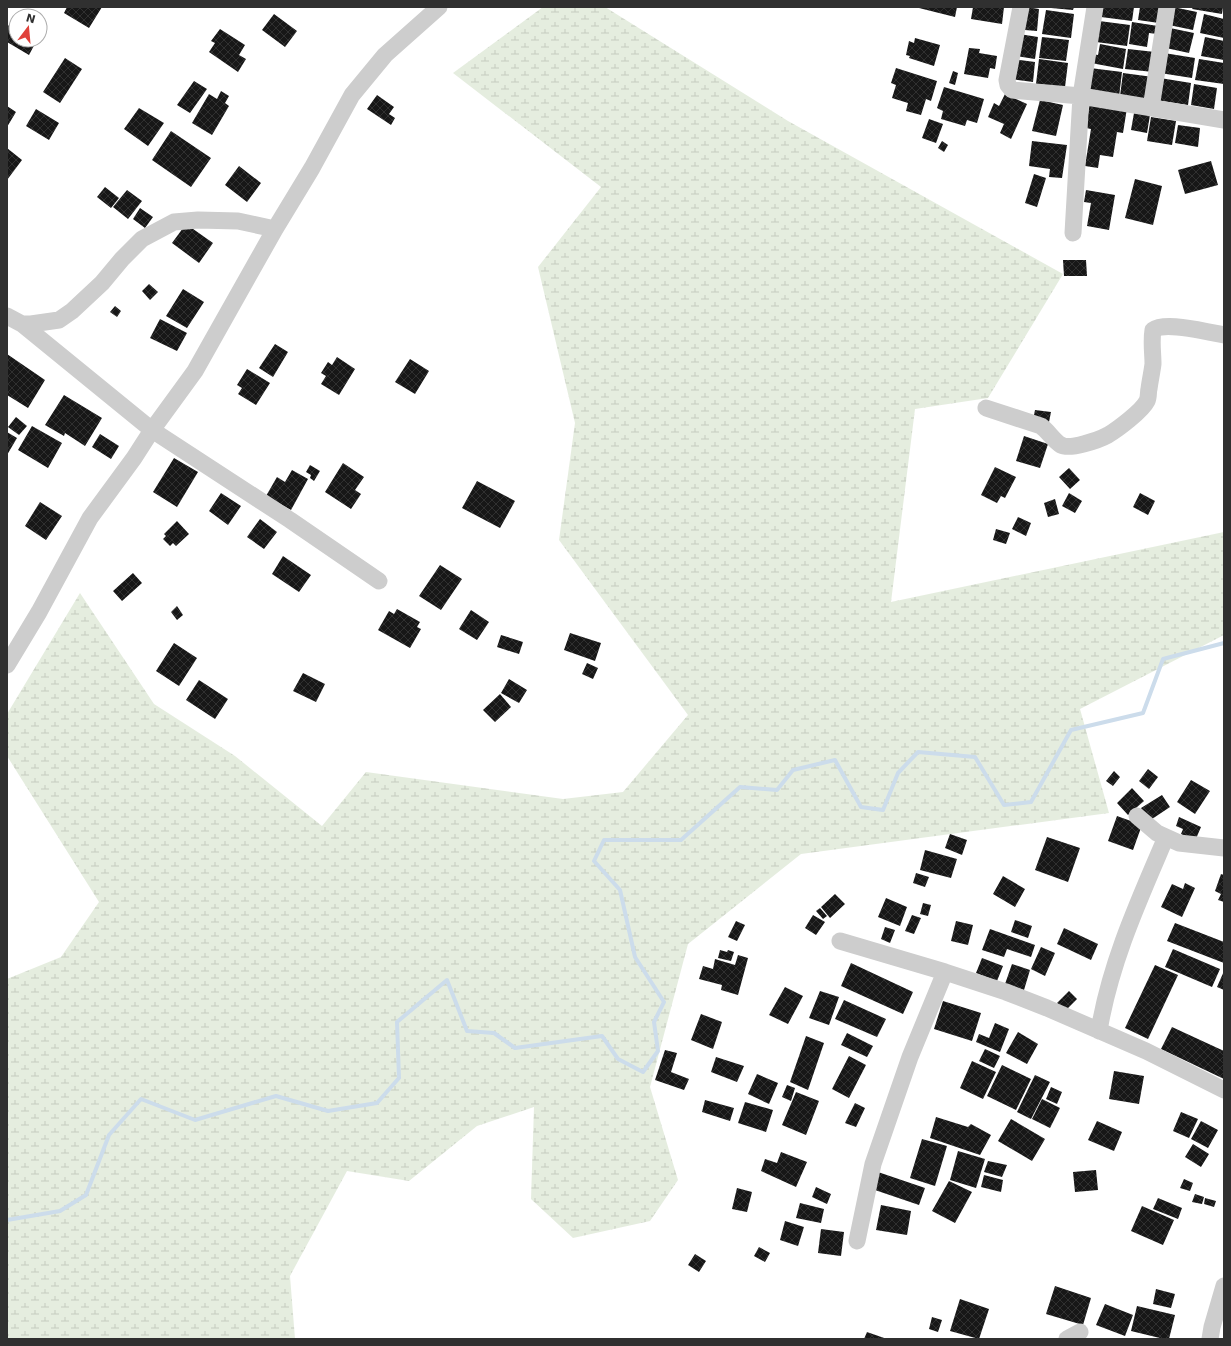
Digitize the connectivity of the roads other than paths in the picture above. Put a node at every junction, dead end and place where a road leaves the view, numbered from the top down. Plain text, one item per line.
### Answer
1 (439, 7) edge
2 (1021, 7) edge
3 (1095, 7) edge
4 (1167, 7) edge
5 (1081, 96) junction
6 (1151, 108) junction
7 (1224, 120) edge
8 (275, 228) junction
9 (1073, 233) dead end
10 (7, 316) edge
11 (22, 324) junction
12 (1224, 335) edge
13 (986, 408) dead end
14 (152, 430) junction
15 (379, 581) dead end
16 (7, 665) edge
17 (1137, 816) dead end
18 (1166, 837) junction
19 (1224, 848) edge
20 (840, 940) dead end
21 (945, 972) junction
22 (1099, 1031) junction
23 (1224, 1090) edge
24 (857, 1241) dead end
25 (1224, 1286) edge
26 (1210, 1339) edge

1 - 8 street
2 - 5 street
3 - 5 street
4 - 6 street
5 - 6 street
5 - 9 street
6 - 7 street
8 - 11 street
8 - 14 street
10 - 11 street
11 - 14 street
12 - 13 street
14 - 15 street
14 - 16 street
17 - 18 street
18 - 19 street
18 - 22 street
20 - 21 street
21 - 22 street
21 - 24 street
22 - 23 street
25 - 26 street

